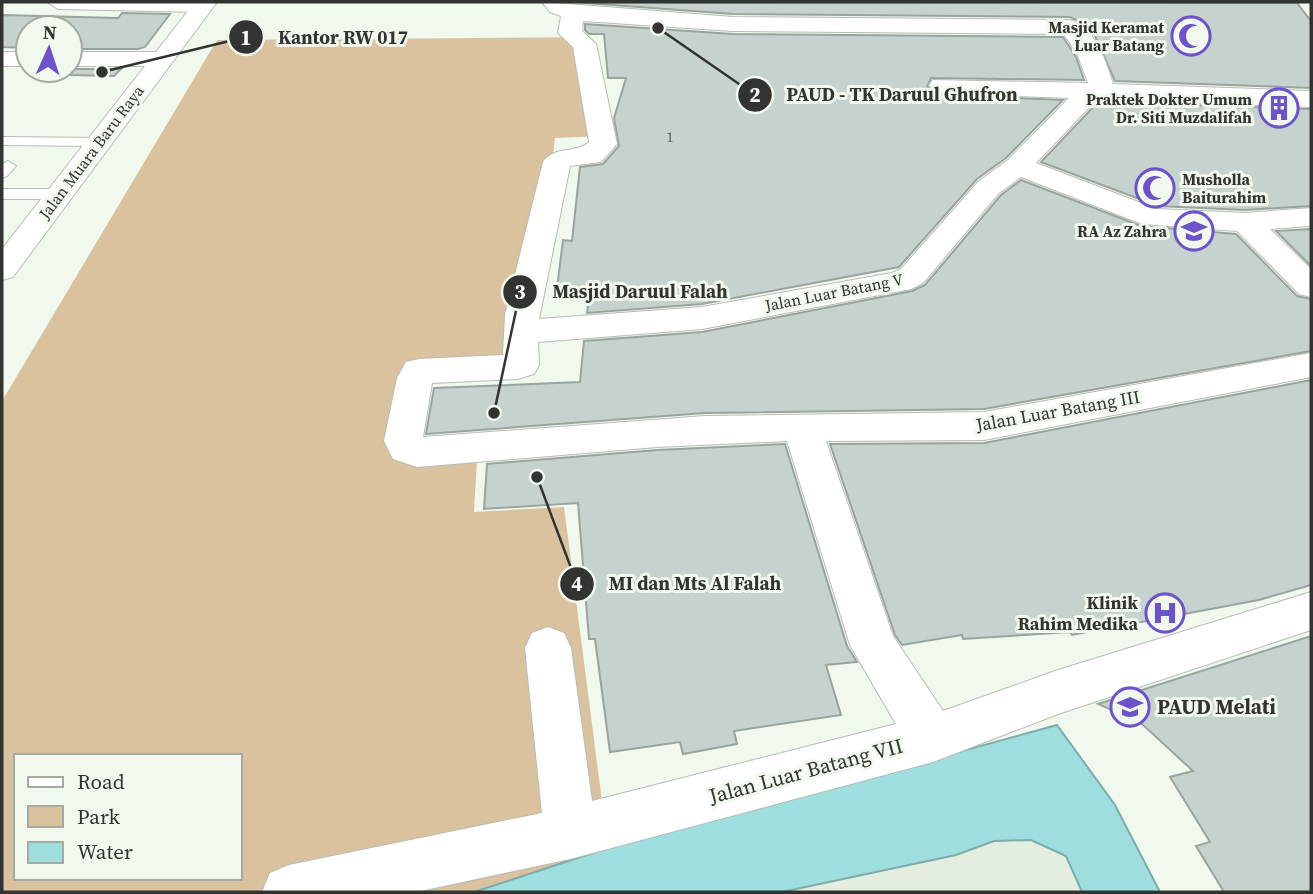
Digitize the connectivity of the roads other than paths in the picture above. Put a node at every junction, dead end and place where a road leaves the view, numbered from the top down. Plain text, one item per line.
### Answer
1 (58, 2) edge
2 (962, 2) edge
3 (205, 3) edge
4 (563, 7) edge
5 (973, 26) junction
6 (84, 59) edge
7 (159, 59) junction
8 (942, 85) dead end
9 (1096, 91) junction
10 (1311, 99) edge
11 (2, 141) edge
12 (99, 142) junction
13 (1018, 166) junction
14 (2, 194) edge
15 (60, 194) junction
16 (1311, 217) edge
17 (1245, 222) junction
18 (2, 270) edge
19 (1311, 286) edge
20 (521, 332) junction
21 (1311, 365) edge
22 (802, 427) junction
23 (1311, 611) edge
24 (548, 648) dead end
25 (933, 738) junction
26 (570, 833) junction
27 (289, 892) edge

1 - 3 street
2 - 5 street
3 - 7 street, Jalan Muara Baru Raya
4 - 5 street
4 - 20 street
5 - 9 street
6 - 7 street
7 - 12 street, Jalan Muara Baru Raya
8 - 9 street
9 - 10 street
9 - 13 street, Jalan Luar Batang V
11 - 12 lane
12 - 15 street, Jalan Muara Baru Raya
13 - 17 street
13 - 20 street, Jalan Luar Batang V
14 - 15 lane
15 - 18 street, Jalan Muara Baru Raya
16 - 17 street
17 - 19 street
20 - 22 street, Jalan Luar Batang III
21 - 22 street, Jalan Luar Batang III
22 - 25 street
23 - 25 street, Jalan Luar Batang VII
24 - 26 street
25 - 26 street, Jalan Luar Batang VII
26 - 27 street, Jalan Luar Batang VII

